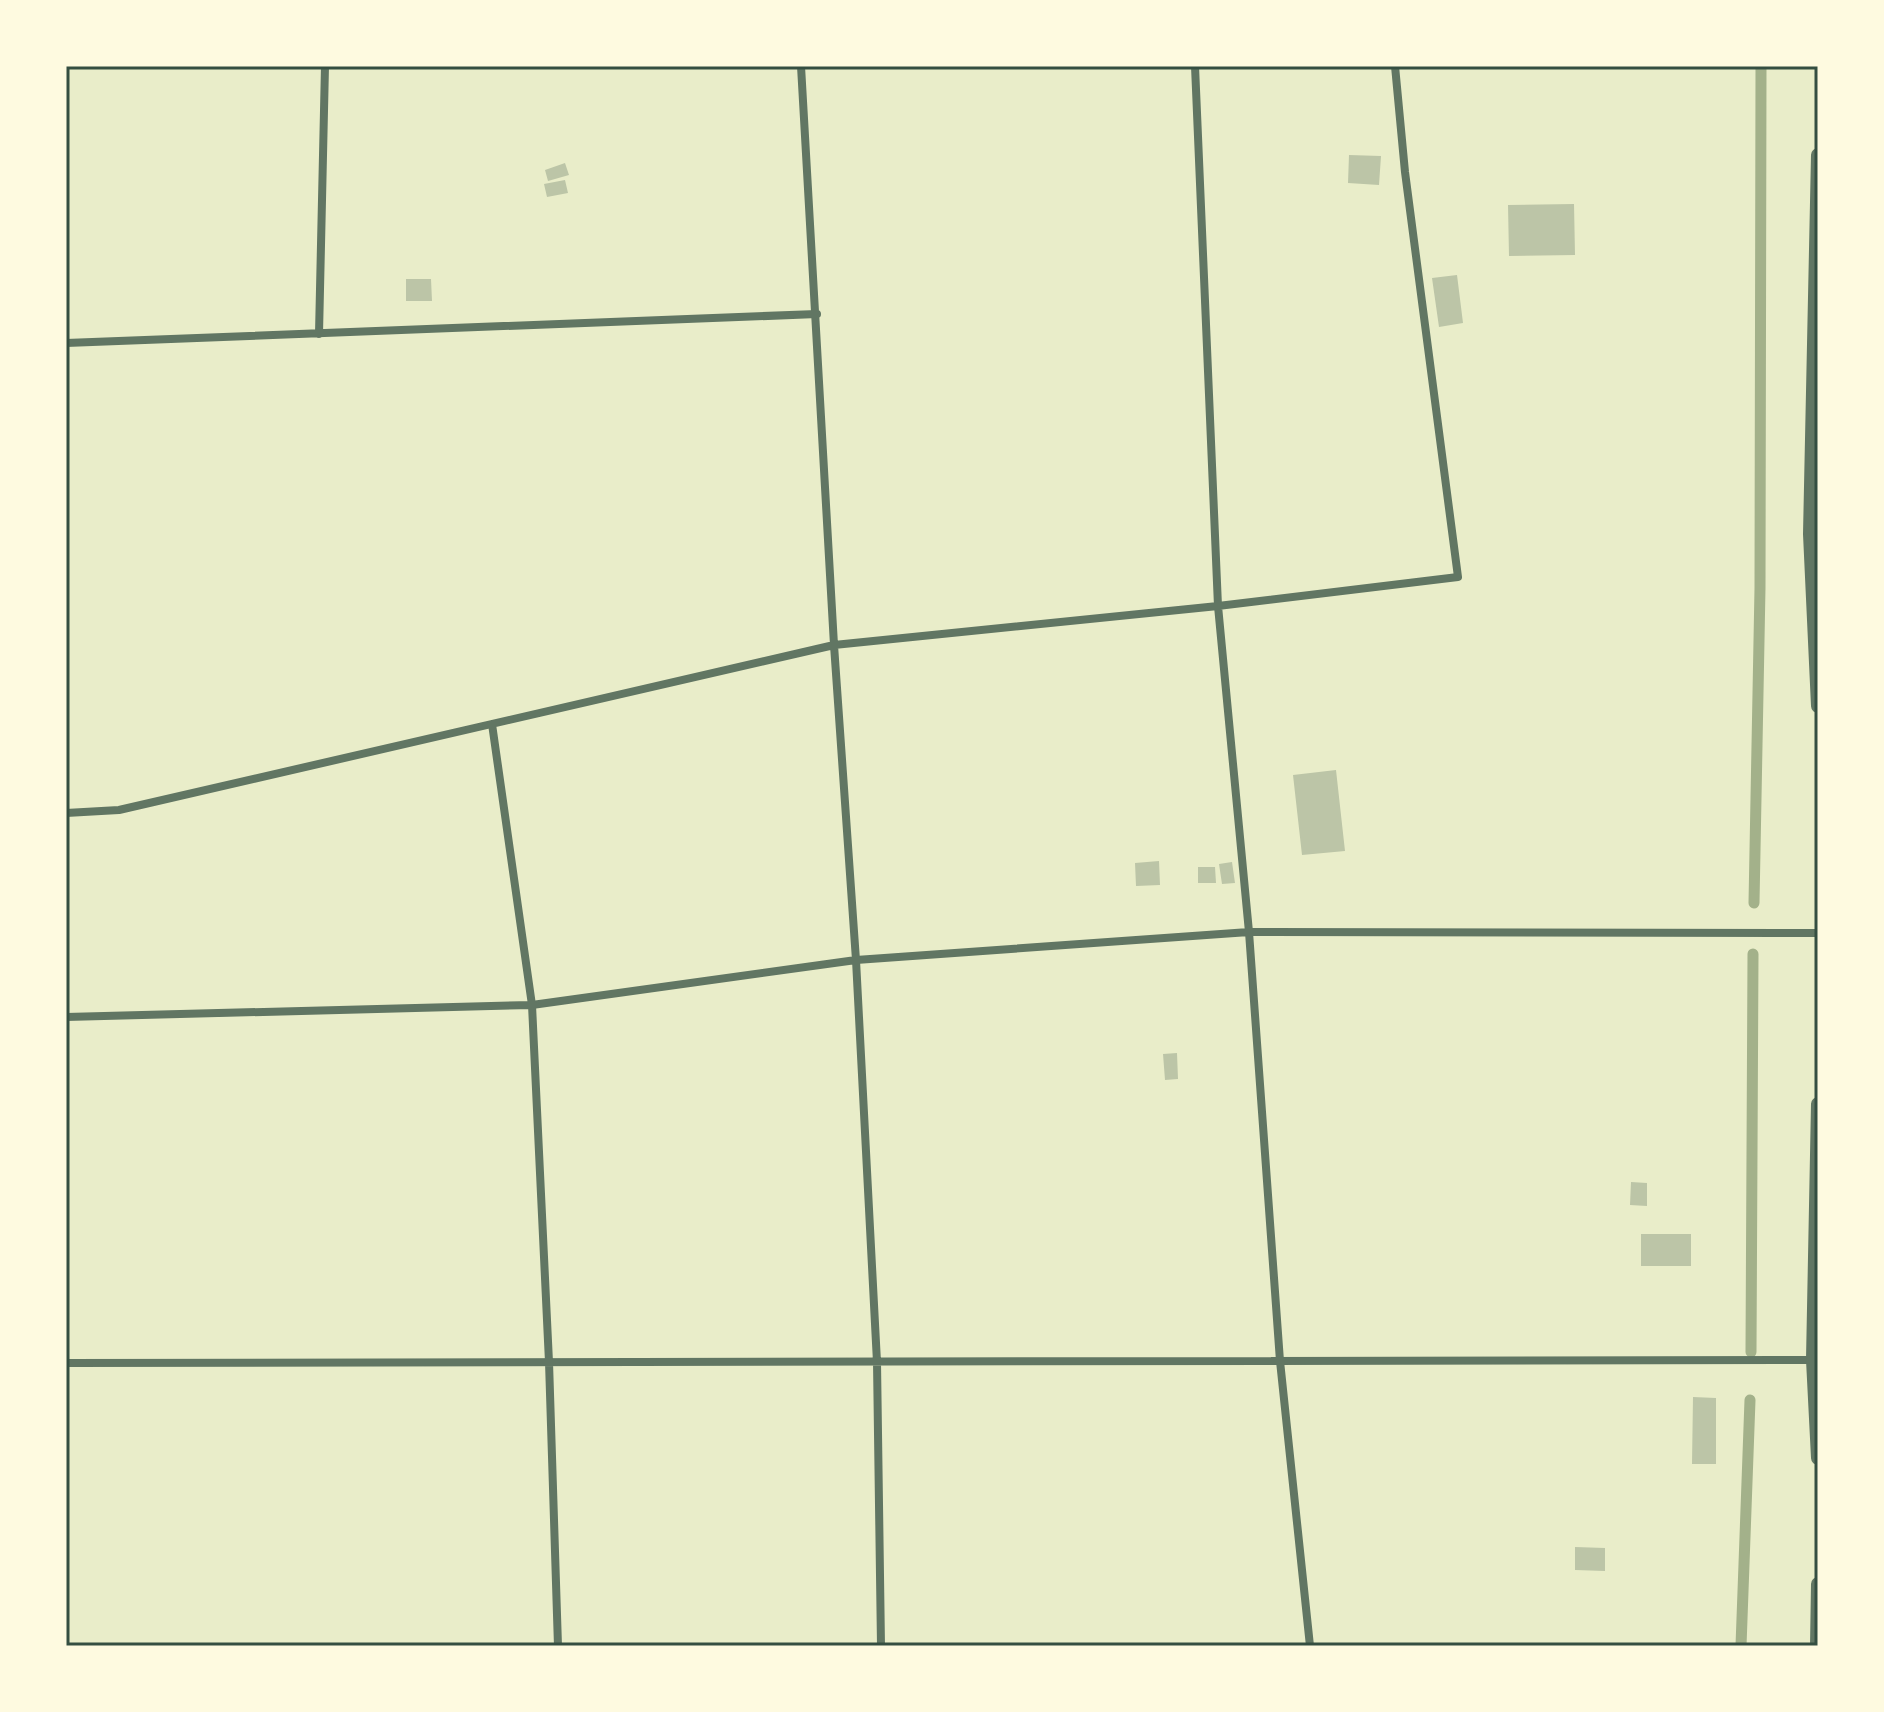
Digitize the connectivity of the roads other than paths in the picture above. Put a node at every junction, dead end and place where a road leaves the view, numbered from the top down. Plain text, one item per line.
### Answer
1 (325, 66) edge
2 (801, 66) edge
3 (1195, 66) edge
4 (1395, 66) edge
5 (1818, 155) edge
6 (817, 314) junction
7 (319, 334) junction
8 (66, 343) edge
9 (1218, 606) junction
10 (834, 645) junction
11 (1818, 706) edge
12 (492, 724) junction
13 (66, 813) edge
14 (1249, 932) junction
15 (1818, 933) edge
16 (856, 960) junction
17 (532, 1005) junction
18 (66, 1017) edge
19 (1818, 1104) edge
20 (1813, 1360) junction
21 (1280, 1361) junction
22 (549, 1362) junction
23 (877, 1362) junction
24 (66, 1363) edge
25 (1818, 1458) edge
26 (1818, 1584) edge
27 (558, 1646) edge
28 (881, 1646) edge
29 (1310, 1646) edge
30 (1817, 1646) edge

1 - 7 street
2 - 6 street
3 - 9 street
4 - 9 street
5 - 11 street
6 - 7 street
6 - 10 street
7 - 8 street
9 - 10 street
9 - 14 street
10 - 12 street
10 - 16 street
12 - 13 street
12 - 17 street
14 - 15 street
14 - 16 street
14 - 21 street
16 - 17 street
16 - 23 street
17 - 18 street
17 - 22 street
19 - 20 street
20 - 21 street
20 - 25 street
21 - 23 street
21 - 29 street
22 - 23 street
22 - 24 street
22 - 27 street
23 - 28 street
26 - 30 street

